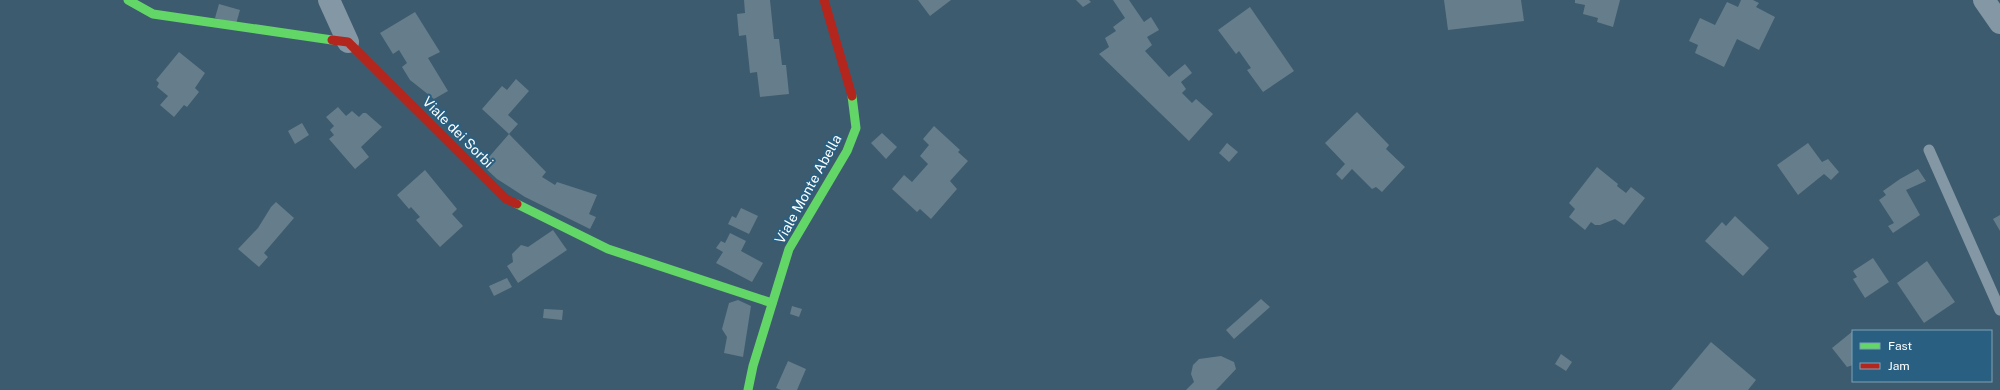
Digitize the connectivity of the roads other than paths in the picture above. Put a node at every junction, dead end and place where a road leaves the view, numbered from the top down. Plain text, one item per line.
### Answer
1 (128, 0) edge
2 (329, 0) edge
3 (824, 0) edge
4 (1984, 0) edge
5 (2000, 23) edge
6 (348, 42) junction
7 (1929, 150) dead end
8 (772, 303) junction
9 (2000, 310) edge
10 (748, 390) edge

1 - 6 street
2 - 6 street
3 - 8 street, Viale Monte Abella
4 - 5 street
6 - 8 street, Viale dei Sorbi
7 - 9 lane
8 - 10 street, Viale Monte Abella

